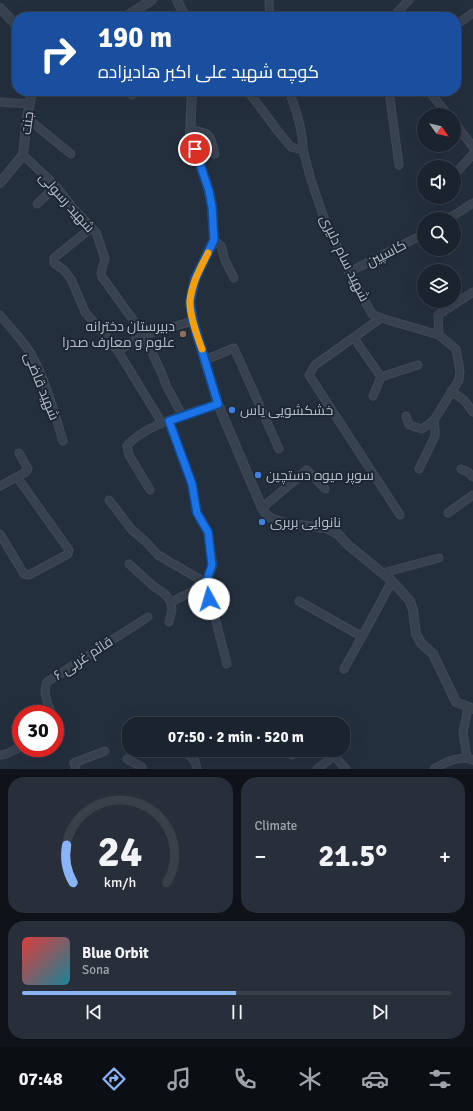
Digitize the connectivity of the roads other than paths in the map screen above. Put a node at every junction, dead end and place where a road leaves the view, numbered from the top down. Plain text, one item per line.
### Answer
1 (152, 0) edge
2 (178, 0) edge
3 (269, 0) edge
4 (409, 0) edge
5 (0, 8) edge
6 (133, 12) edge
7 (182, 12) edge
8 (270, 12) edge
9 (398, 12) edge
10 (473, 13) edge
11 (12, 21) edge
12 (461, 21) edge
13 (31, 96) edge
14 (192, 96) edge
15 (252, 96) edge
16 (291, 96) edge
17 (390, 96) edge
18 (434, 96) edge
19 (0, 102) edge
20 (30, 104) junction
21 (443, 108) edge
22 (27, 118) junction
23 (190, 130) junction
24 (461, 131) edge
25 (473, 147) edge
26 (303, 150) junction
27 (71, 154) dead end
28 (216, 154) dead end
29 (473, 154) edge
30 (24, 156) junction
31 (399, 165) dead end
32 (461, 168) edge
33 (0, 183) edge
34 (56, 186) junction
35 (473, 203) edge
36 (37, 204) dead end
37 (459, 212) edge
38 (91, 228) junction
39 (417, 238) edge
40 (214, 240) junction
41 (349, 272) junction
42 (234, 278) dead end
43 (473, 292) edge
44 (0, 314) edge
45 (381, 318) junction
46 (193, 321) junction
47 (144, 335) junction
48 (439, 335) junction
49 (354, 338) junction
50 (118, 351) junction
51 (205, 360) junction
52 (418, 365) dead end
53 (381, 377) junction
54 (451, 391) junction
55 (373, 396) dead end
56 (218, 404) junction
57 (473, 412) edge
58 (182, 416) junction
59 (406, 416) dead end
60 (434, 420) junction
61 (166, 422) junction
62 (63, 441) dead end
63 (279, 449) dead end
64 (19, 453) dead end
65 (419, 469) dead end
66 (461, 469) dead end
67 (17, 477) junction
68 (473, 477) edge
69 (0, 486) edge
70 (325, 489) dead end
71 (150, 490) dead end
72 (473, 495) edge
73 (109, 500) dead end
74 (262, 508) junction
75 (448, 513) dead end
76 (400, 515) dead end
77 (0, 534) edge
78 (439, 558) dead end
79 (129, 564) dead end
80 (383, 572) junction
81 (392, 581) junction
82 (206, 583) junction
83 (299, 601) dead end
84 (171, 602) junction
85 (148, 617) dead end
86 (169, 622) dead end
87 (364, 633) junction
88 (226, 664) dead end
89 (344, 669) dead end
90 (49, 705) edge
91 (470, 708) edge
92 (105, 750) dead end
93 (12, 751) edge
94 (0, 755) edge
95 (191, 757) edge
96 (328, 757) edge
97 (336, 757) edge
98 (127, 759) dead end
99 (470, 759) edge
100 (76, 769) edge
101 (142, 769) edge
102 (197, 769) edge
103 (317, 769) edge
104 (346, 769) edge
105 (434, 769) edge

1 - 6 street
2 - 7 street
3 - 8 street
4 - 9 street
5 - 11 street
10 - 12 street
13 - 20 street, جنت
14 - 23 street
15 - 26 street
16 - 26 street, شهید سام دلیری
17 - 31 street
18 - 21 street
19 - 20 street
20 - 22 street, جنت
22 - 27 street
22 - 30 street, جنت
23 - 28 street
23 - 40 street
24 - 25 street
26 - 41 street, شهید سام دلیری
29 - 32 street
30 - 33 street
30 - 34 street, شهید رسولی
34 - 36 street
34 - 38 street, شهید رسولی
35 - 37 street
38 - 47 street, شهید رسولی
38 - 50 street
39 - 41 street, کاسپين
40 - 42 street
40 - 46 street
41 - 45 street, شهید سام دلیری
43 - 48 street
44 - 62 street, شهید قاضی
45 - 48 street, شهید سام دلیری
45 - 49 street
46 - 47 street
46 - 51 street
47 - 50 street
47 - 58 street
48 - 54 street, شهید سام دلیری
49 - 53 street
49 - 76 street
50 - 61 street
51 - 56 street
51 - 63 street
52 - 53 street
53 - 55 street
54 - 57 street
54 - 60 street, شهید سام دلیری
56 - 58 street
56 - 74 street
58 - 61 street
59 - 60 street
60 - 65 street
61 - 71 street
61 - 82 street
64 - 67 street
66 - 68 street
67 - 69 street
67 - 77 street
70 - 74 street
72 - 75 street
73 - 82 street
74 - 80 street
78 - 80 street
79 - 84 street
80 - 81 street
81 - 87 street
81 - 91 street
82 - 84 street
82 - 88 street
83 - 87 street
84 - 86 street
85 - 90 street, قائم غربی ۶
87 - 89 street
91 - 99 street
92 - 100 street
93 - 94 street
95 - 102 street
96 - 103 street
97 - 104 street
98 - 101 street
99 - 105 street

